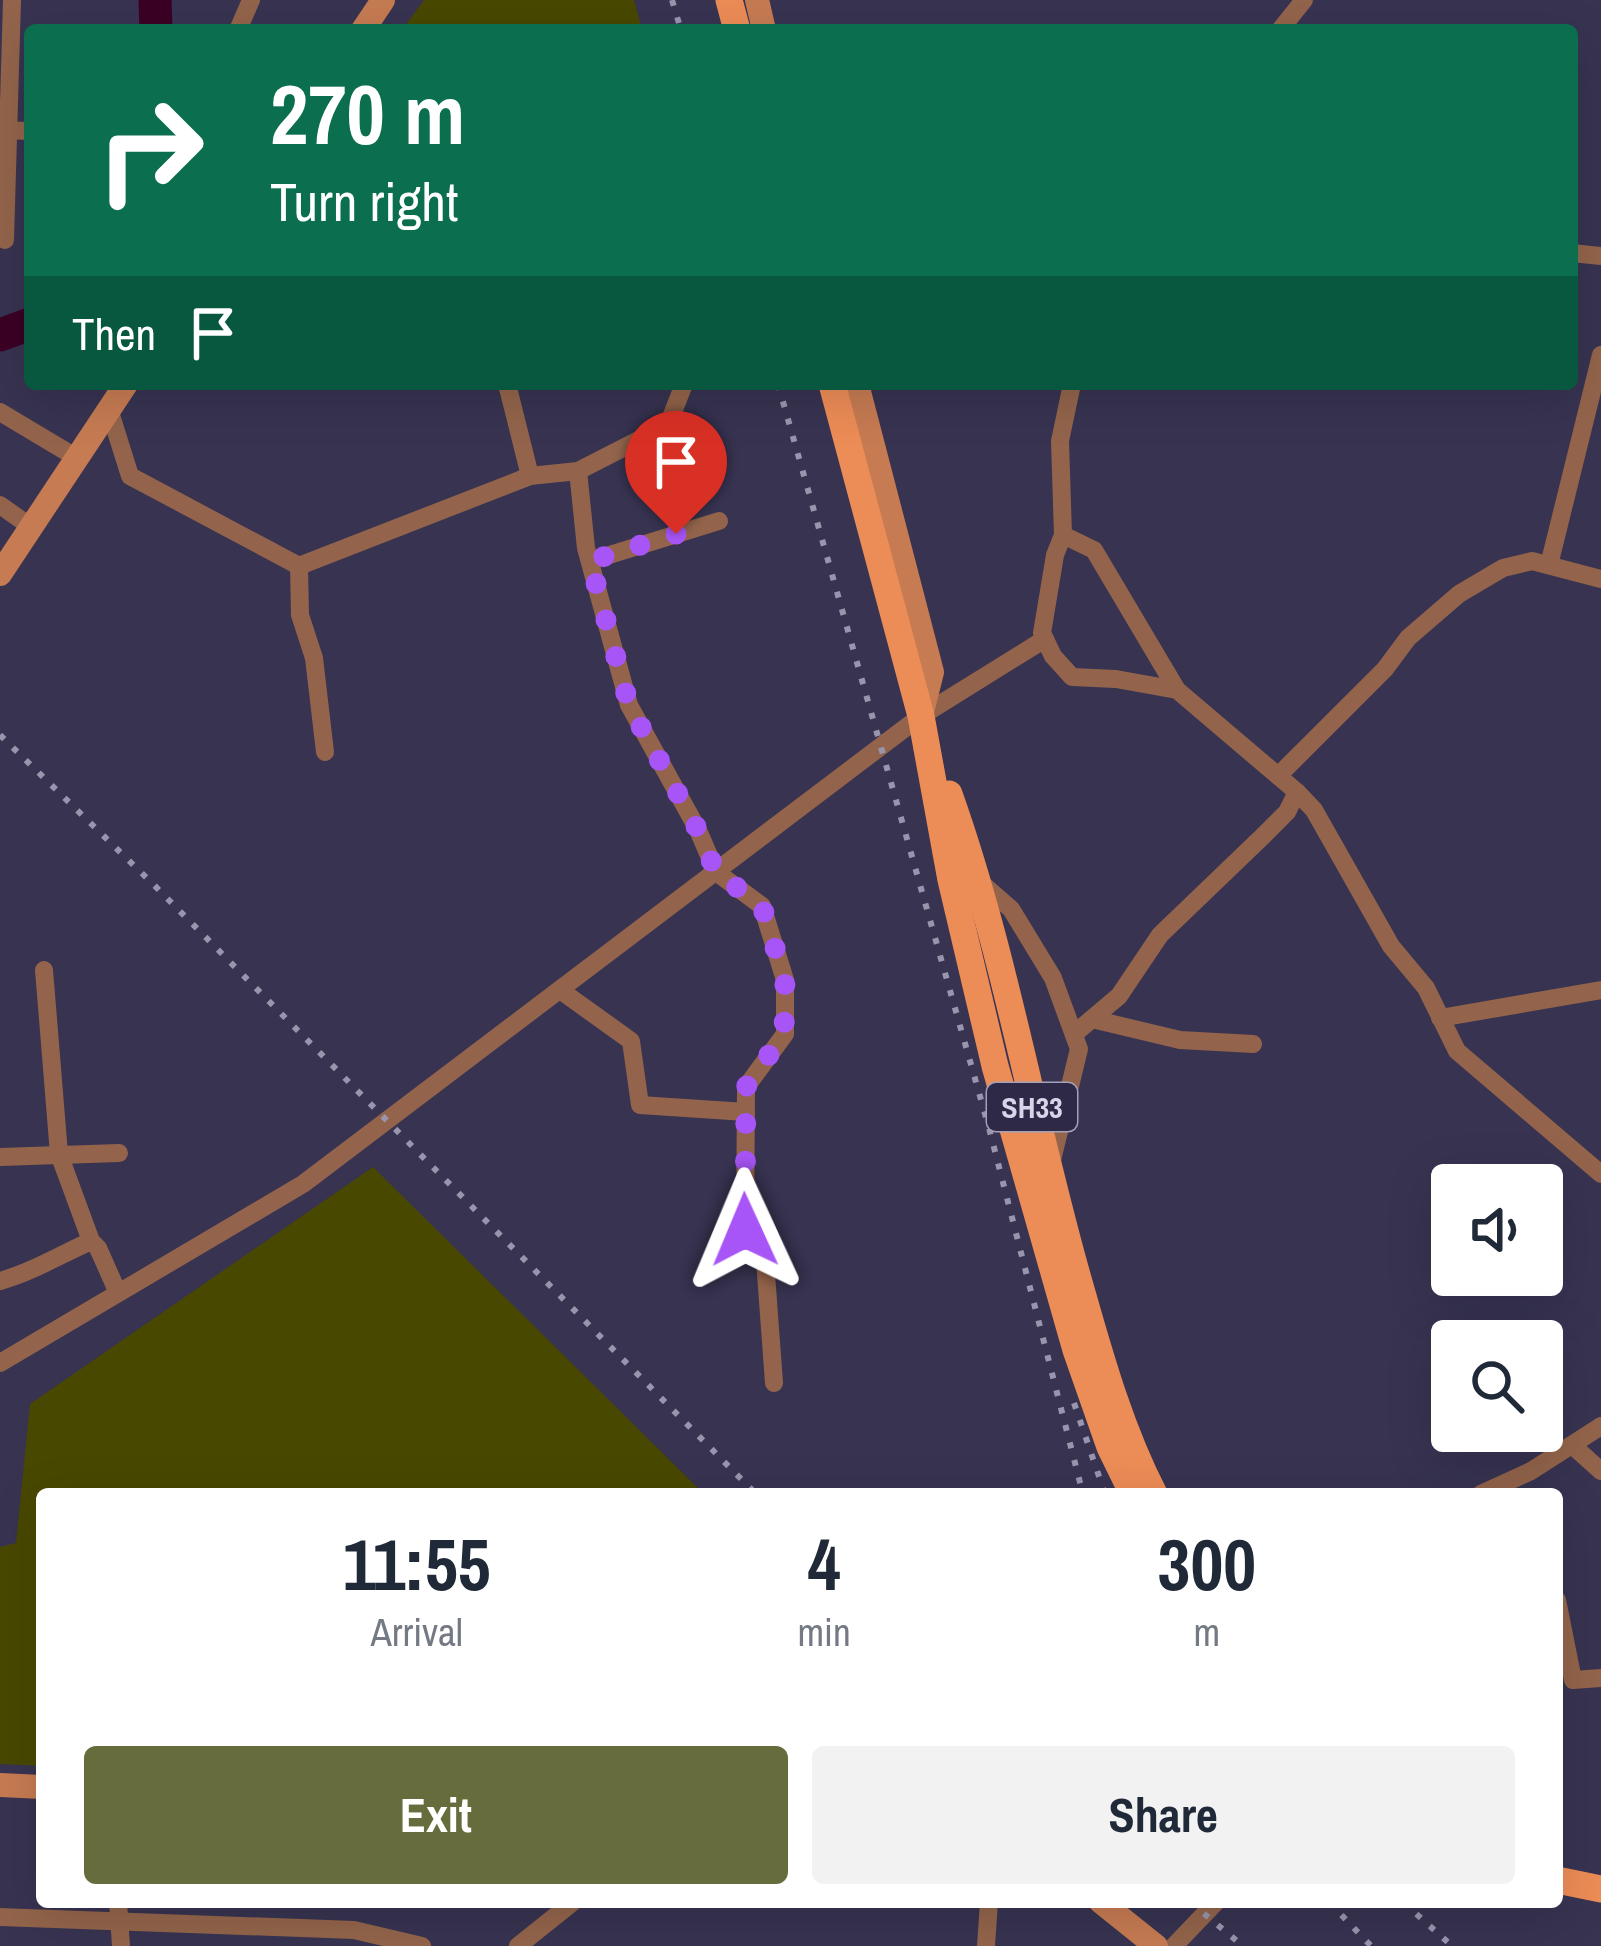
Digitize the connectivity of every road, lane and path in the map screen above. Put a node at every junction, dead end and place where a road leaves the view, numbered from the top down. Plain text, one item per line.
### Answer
1 (12, 0) edge
2 (1304, 0) edge
3 (1285, 24) edge
4 (4, 130) edge
5 (4, 240) dead end
6 (1601, 355) edge
7 (122, 390) edge
8 (508, 390) edge
9 (682, 390) edge
10 (834, 390) edge
11 (859, 390) edge
12 (1071, 390) edge
13 (109, 409) junction
14 (0, 412) edge
15 (77, 458) junction
16 (578, 471) junction
17 (530, 476) junction
18 (0, 505) edge
19 (719, 521) dead end
20 (31, 527) junction
21 (1064, 535) junction
22 (590, 561) junction
23 (1549, 565) junction
24 (299, 566) junction
25 (0, 574) edge
26 (1601, 579) edge
27 (1045, 639) junction
28 (1177, 690) junction
29 (921, 716) junction
30 (325, 752) dead end
31 (1278, 776) junction
32 (1297, 792) junction
33 (716, 872) junction
34 (980, 882) junction
35 (44, 970) dead end
36 (560, 990) junction
37 (1601, 990) edge
38 (1092, 1018) junction
39 (1440, 1018) junction
40 (1074, 1034) junction
41 (1253, 1044) dead end
42 (746, 1112) junction
43 (119, 1153) dead end
44 (59, 1154) junction
45 (0, 1156) edge
46 (1601, 1174) edge
47 (1048, 1175) junction
48 (91, 1240) junction
49 (0, 1281) edge
50 (118, 1293) junction
51 (0, 1363) edge
52 (774, 1383) dead end
53 (1601, 1426) edge
54 (1572, 1444) junction
55 (1532, 1471) junction
56 (1601, 1471) edge
57 (1130, 1488) edge
58 (1152, 1488) edge
59 (1494, 1488) edge
60 (1535, 1488) edge
61 (1563, 1630) edge
62 (1601, 1678) edge
63 (0, 1785) edge
64 (36, 1786) edge
65 (1563, 1881) edge
66 (1601, 1888) edge
67 (1563, 1899) edge
68 (1601, 1907) edge
69 (566, 1908) edge
70 (989, 1908) edge
71 (1108, 1908) edge
72 (1210, 1908) edge
73 (118, 1912) edge
74 (0, 1917) edge
75 (121, 1946) edge
76 (422, 1946) edge
77 (518, 1946) edge
78 (986, 1946) edge
79 (1156, 1946) edge
80 (1174, 1946) edge

1 - 4 street
2 - 3 street
4 - 5 street
6 - 23 street
7 - 13 street
8 - 17 street
9 - 16 street
10 - 29 main road
11 - 29 street
12 - 21 street
13 - 15 street
13 - 24 street
14 - 15 street
15 - 20 street
16 - 17 street
16 - 22 street
17 - 24 street
18 - 20 street
19 - 22 street
20 - 25 street
21 - 27 street
21 - 28 street
22 - 33 street
23 - 26 street
23 - 31 street
24 - 30 street
27 - 28 street
27 - 29 street
28 - 31 street
29 - 33 street
29 - 34 main road, SH33
29 - 57 main road, SH33
31 - 32 street
32 - 38 street
32 - 39 street
33 - 36 street
33 - 42 street
34 - 40 street
34 - 47 main road, SH33
35 - 44 street
36 - 42 street
36 - 50 street
37 - 39 street
38 - 40 street
38 - 41 street
39 - 46 street
40 - 47 street
42 - 52 street
43 - 44 street
44 - 45 street
44 - 48 street
47 - 58 main road, SH33
48 - 49 street
48 - 50 street
50 - 51 street
53 - 54 street
54 - 55 street
54 - 56 street
55 - 59 street
55 - 60 street
61 - 62 street
63 - 64 street
65 - 66 main road
67 - 68 main road
69 - 77 street
70 - 78 street
71 - 79 street
72 - 80 street
73 - 74 street
73 - 75 street
73 - 76 street

